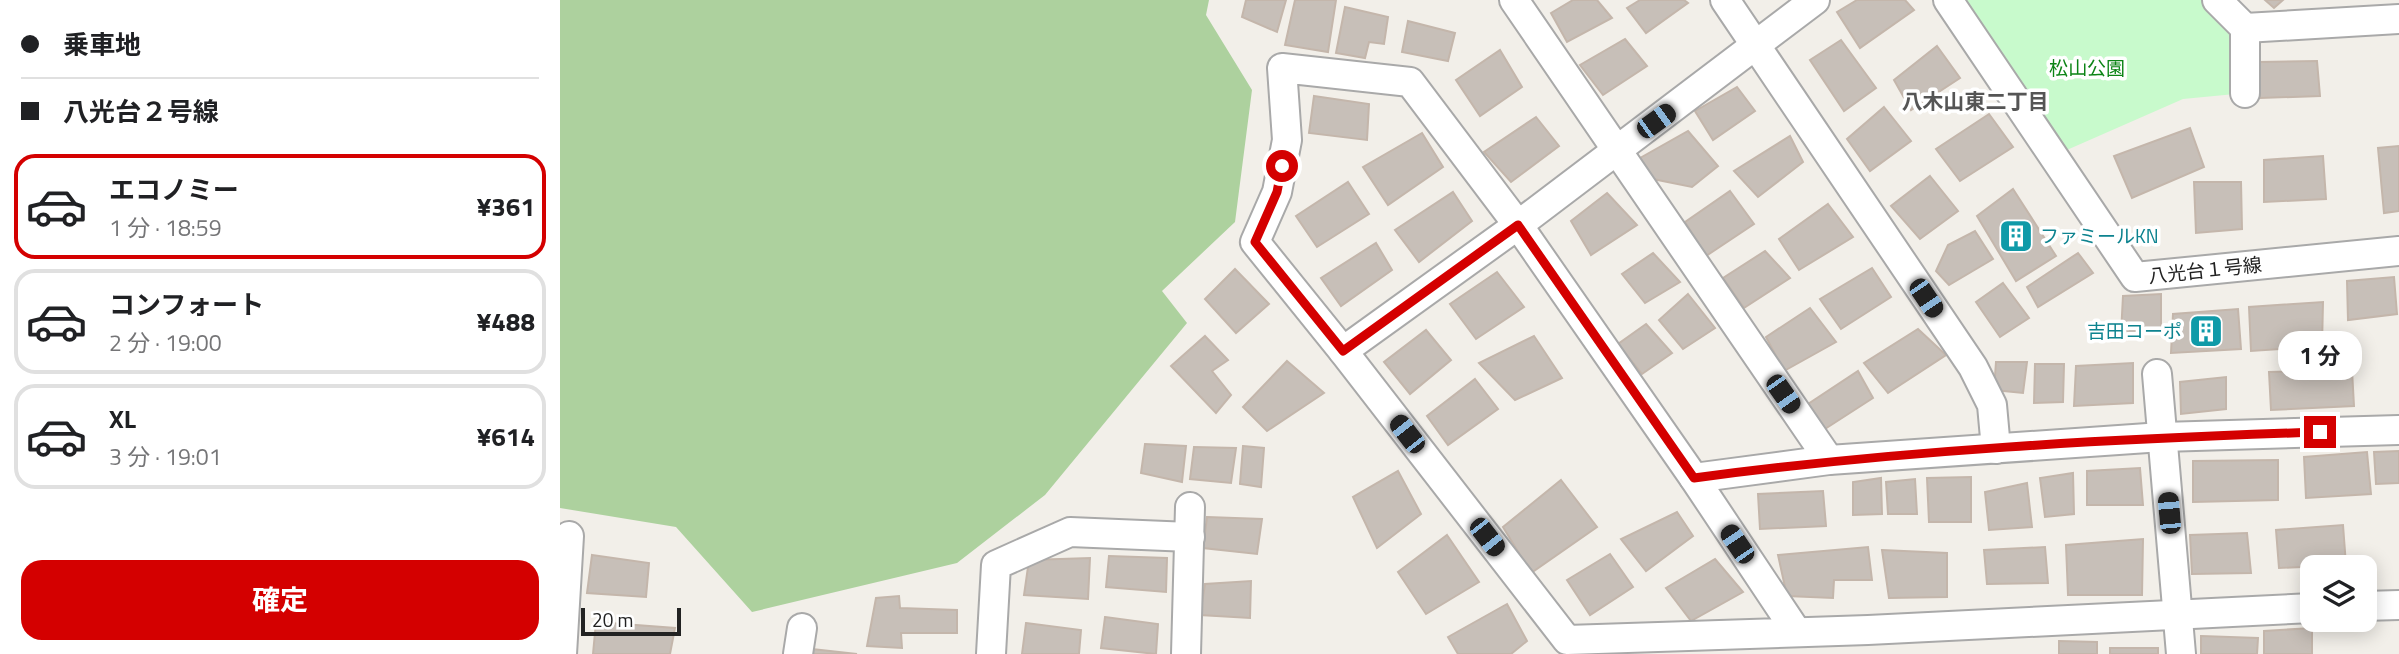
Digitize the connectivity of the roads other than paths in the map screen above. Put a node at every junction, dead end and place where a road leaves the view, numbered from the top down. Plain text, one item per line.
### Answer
1 (1514, 0) edge
2 (1725, 0) edge
3 (1815, 0) edge
4 (1948, 0) edge
5 (2217, 0) edge
6 (2399, 19) edge
7 (2245, 29) junction
8 (1756, 47) junction
9 (2245, 93) dead end
10 (1615, 151) junction
11 (1518, 225) junction
12 (2399, 250) edge
13 (1343, 351) junction
14 (2157, 374) dead end
15 (2399, 430) edge
16 (2162, 437) junction
17 (1996, 449) junction
18 (1829, 460) junction
19 (1694, 478) junction
20 (1191, 507) dead end
21 (569, 536) dead end
22 (1190, 537) junction
23 (2399, 605) edge
24 (2377, 606) edge
25 (2300, 609) edge
26 (2178, 614) junction
27 (1796, 632) junction
28 (1868, 642) edge
29 (562, 654) edge
30 (991, 654) edge
31 (1186, 654) edge
32 (2181, 654) edge

1 - 10 street
2 - 8 street
3 - 8 street
4 - 12 street, 八光台１号線
5 - 7 street
6 - 7 street
7 - 9 street
8 - 10 street
8 - 17 street
10 - 11 street
10 - 18 street
11 - 13 street
11 - 13 street
11 - 19 street
13 - 27 street
14 - 16 street
15 - 16 street
16 - 17 street
16 - 26 street
17 - 18 street
18 - 19 street
19 - 27 street
20 - 22 street
21 - 29 street
22 - 30 street
22 - 31 street
23 - 24 street
25 - 26 street
26 - 28 street
26 - 32 street
27 - 28 street

